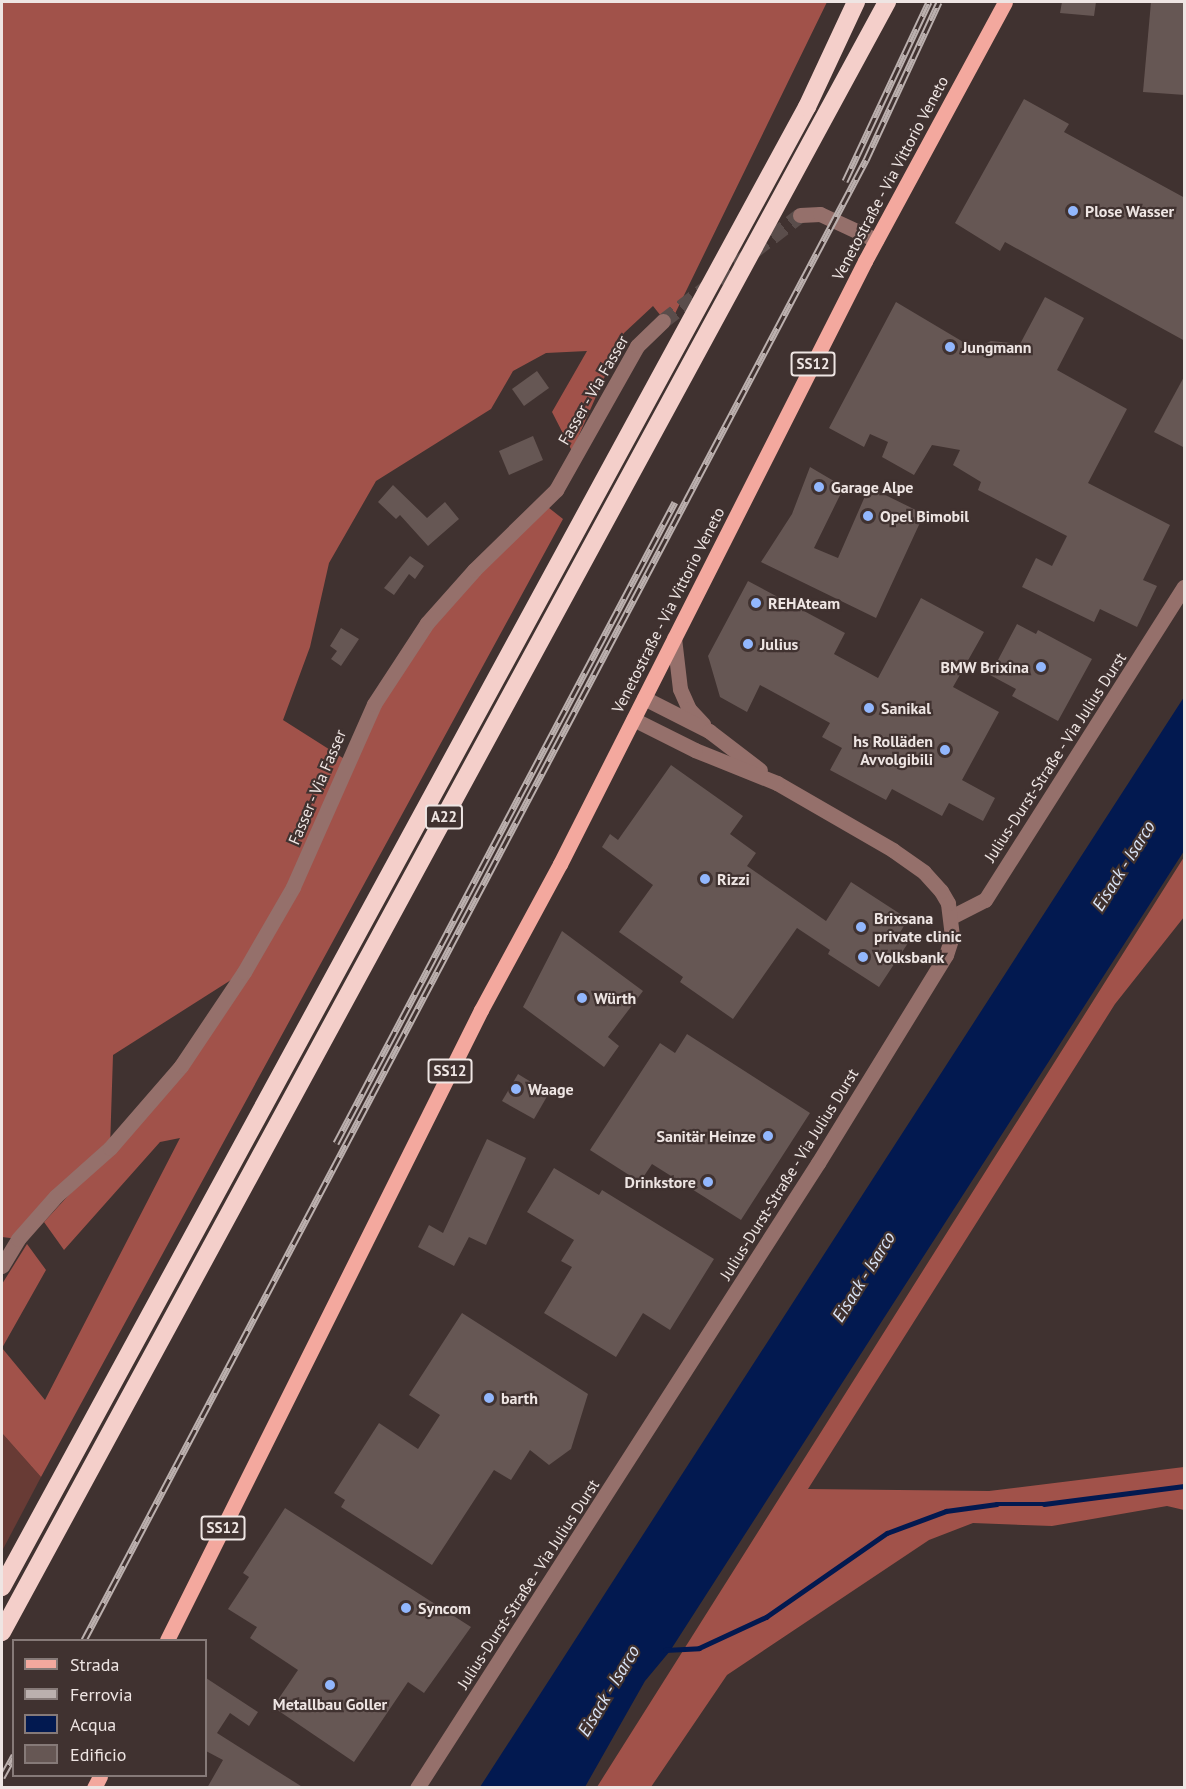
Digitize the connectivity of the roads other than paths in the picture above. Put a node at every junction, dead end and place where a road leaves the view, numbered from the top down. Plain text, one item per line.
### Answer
1 (856, 2) edge
2 (886, 2) edge
3 (1005, 2) edge
4 (800, 214) dead end
5 (876, 240) junction
6 (663, 321) tunnel mouth
7 (1185, 587) edge
8 (674, 638) junction
9 (644, 698) junction
10 (633, 719) junction
11 (709, 731) junction
12 (777, 783) junction
13 (951, 917) junction
14 (2, 1266) edge
15 (2, 1587) edge
16 (2, 1632) edge
17 (168, 1639) edge
18 (417, 1788) edge

1 - 15 highway, A22
2 - 16 highway, A22
3 - 5 main road, Venetostraße - Via Vittorio Veneto / SS12
4 - 5 street
5 - 8 main road, Venetostraße - Via Vittorio Veneto / SS12
6 - 14 street, Fasser - Via Fasser
7 - 13 street, Julius-Durst-Straße - Via Julius Durst
8 - 9 main road, Venetostraße - Via Vittorio Veneto / SS12
8 - 11 street
9 - 10 main road, Venetostraße - Via Vittorio Veneto / SS12
9 - 11 street
10 - 12 street
10 - 17 main road, Venetostraße - Via Vittorio Veneto / SS12
11 - 12 street
12 - 13 street
13 - 18 street, Julius-Durst-Straße - Via Julius Durst

